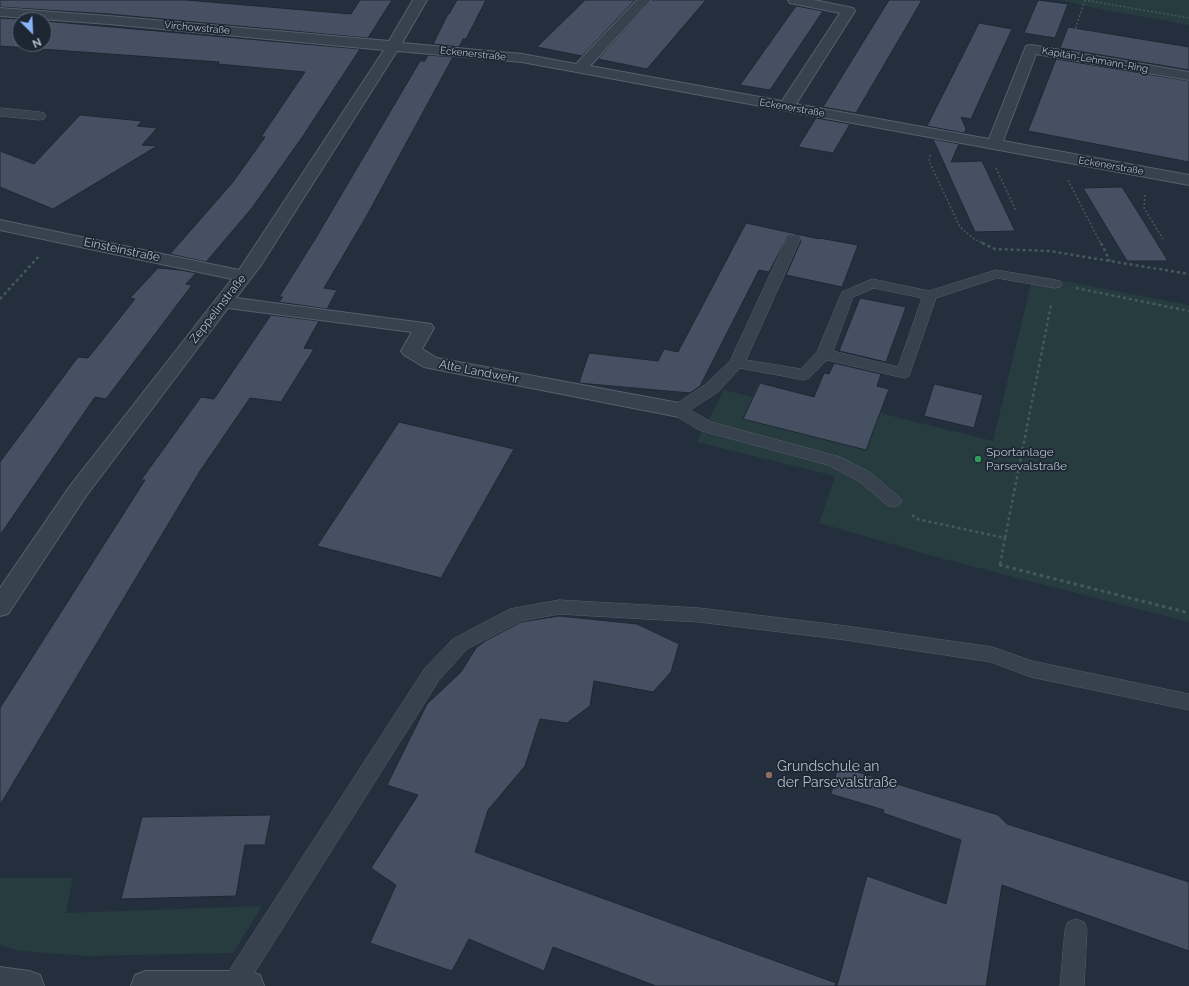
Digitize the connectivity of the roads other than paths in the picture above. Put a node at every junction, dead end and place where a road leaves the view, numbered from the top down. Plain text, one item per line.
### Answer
1 (420, 0) edge
2 (644, 0) edge
3 (795, 0) edge
4 (0, 12) edge
5 (393, 46) junction
6 (579, 69) junction
7 (1189, 76) edge
8 (786, 107) junction
9 (0, 112) edge
10 (40, 116) dead end
11 (994, 145) junction
12 (1189, 180) edge
13 (0, 225) edge
14 (793, 240) dead end
15 (243, 276) junction
16 (1055, 284) road end
17 (930, 295) junction
18 (223, 302) junction
19 (824, 354) junction
20 (737, 363) junction
21 (679, 410) junction
22 (893, 501) road end
23 (0, 607) edge
24 (1189, 702) edge
25 (1076, 930) dead end
26 (0, 982) edge
27 (29, 986) edge
28 (146, 986) edge
29 (241, 986) edge
30 (1072, 986) edge

1 - 5 street, Zeppelinstraße
2 - 6 street
3 - 8 street
4 - 5 street, Virchowstraße
5 - 6 street, Eckenerstraße
5 - 15 street, Zeppelinstraße
6 - 8 street, Eckenerstraße
7 - 11 street, Kapitän-Lehmann-Ring
8 - 11 street, Eckenerstraße
9 - 10 lane
11 - 12 street, Eckenerstraße
13 - 15 street, Einsteinstraße
14 - 20 lane
15 - 18 street, Zeppelinstraße
16 - 17 lane
17 - 19 lane
17 - 19 lane
18 - 21 street, Alte Landwehr
18 - 23 street, Zeppelinstraße
19 - 20 lane
20 - 21 lane
21 - 22 lane
24 - 29 lane
25 - 30 lane
26 - 27 street
28 - 29 street

